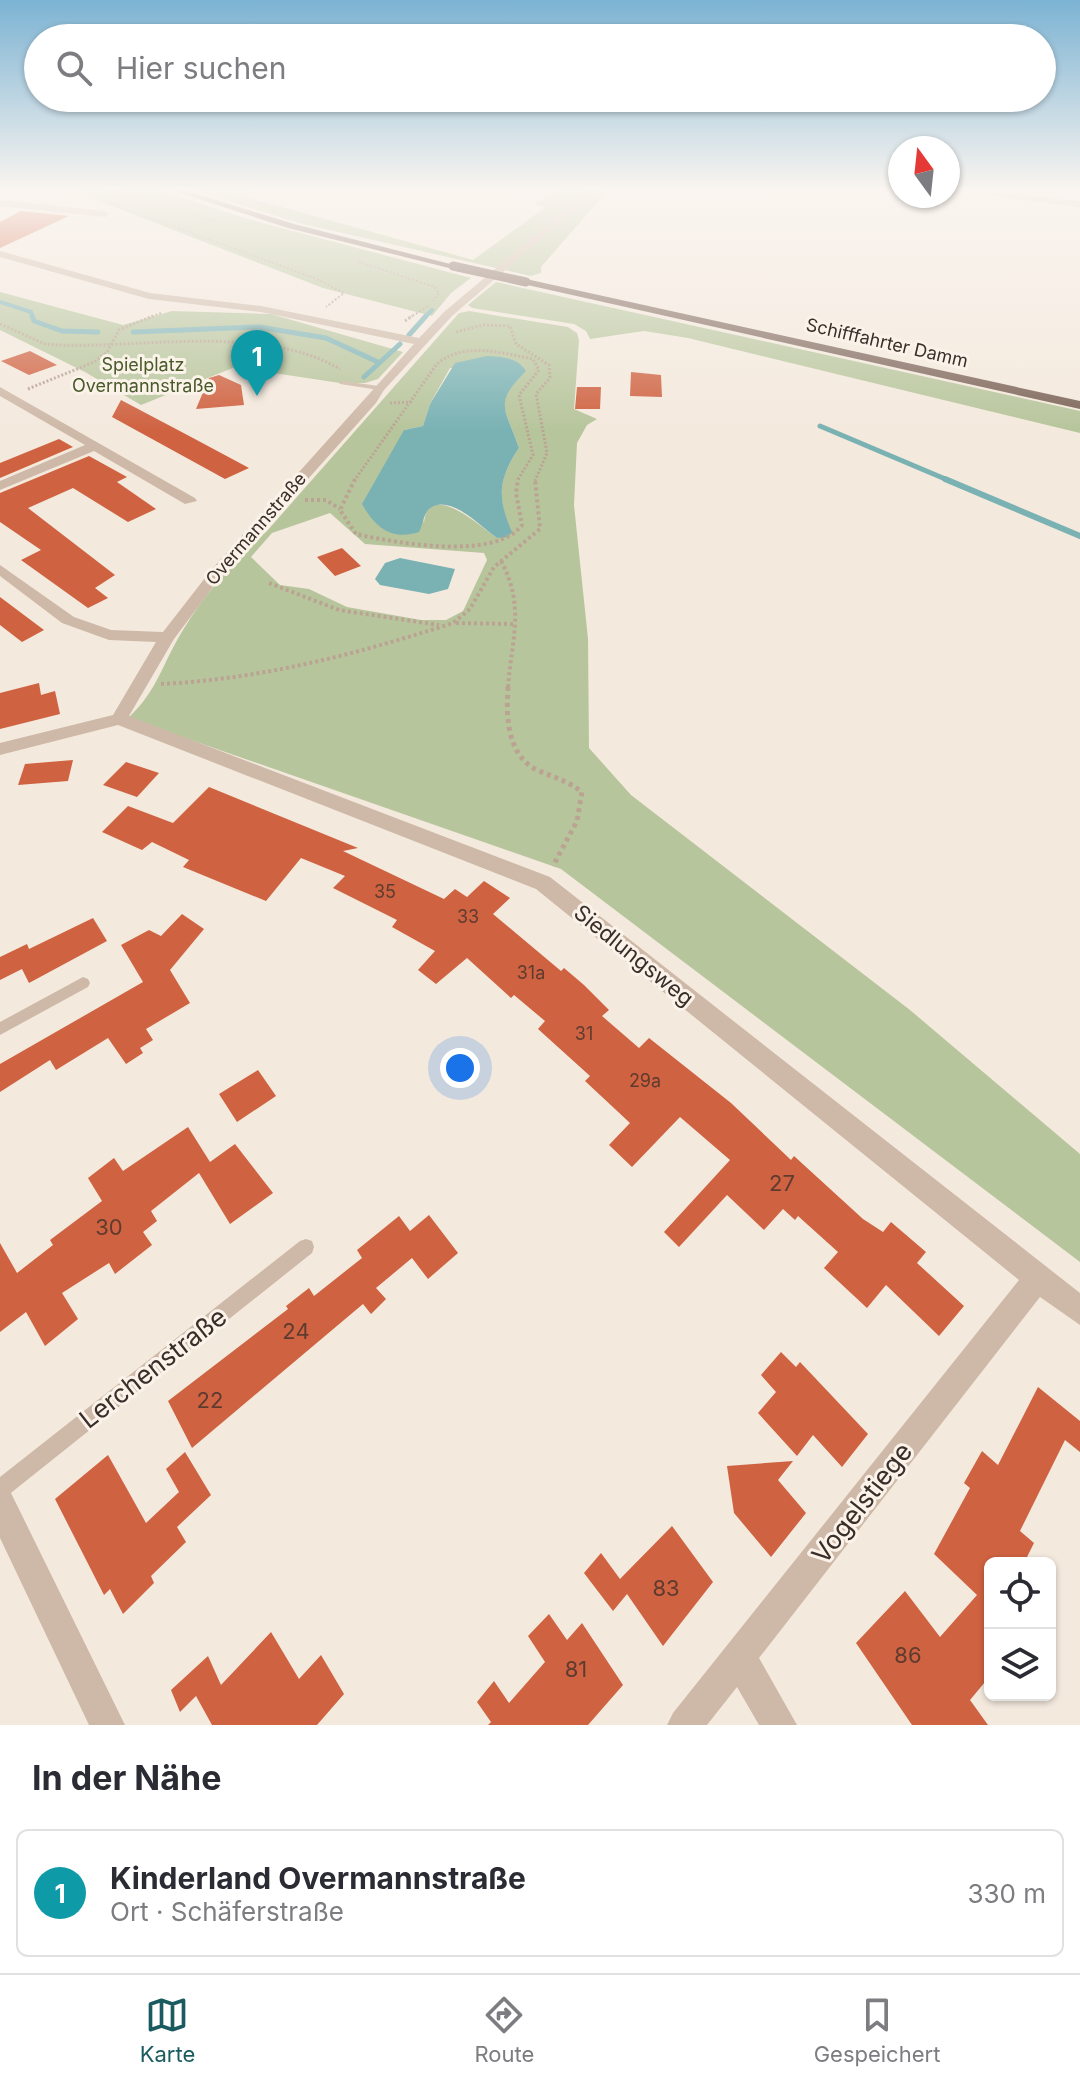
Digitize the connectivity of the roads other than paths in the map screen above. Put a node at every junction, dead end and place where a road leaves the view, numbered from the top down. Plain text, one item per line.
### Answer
1 (63, 270) edge
2 (474, 270) edge
3 (497, 270) edge
4 (426, 337) junction
5 (344, 383) road end
6 (379, 388) junction
7 (3, 395) edge
8 (1080, 405) edge
9 (94, 446) junction
10 (0, 486) edge
11 (190, 501) dead end
12 (0, 569) edge
13 (167, 637) junction
14 (119, 719) junction
15 (0, 749) edge
16 (83, 983) dead end
17 (0, 1029) edge
18 (306, 1247) dead end
19 (1037, 1279) junction
20 (1080, 1311) edge
21 (0, 1489) edge
22 (0, 1504) edge
23 (740, 1659) junction
24 (107, 1725) edge
25 (685, 1725) edge
26 (779, 1725) edge

1 - 4 street
2 - 8 main road, Schifffahrter Damm, bridge
3 - 4 street, Overmannstraße
4 - 6 street, Overmannstraße
5 - 6 lane
6 - 13 street, Overmannstraße
7 - 9 street
9 - 10 street
9 - 11 street
12 - 13 street
13 - 14 street, Overmannstraße
14 - 15 street
14 - 19 street, Siedlungsweg
16 - 17 lane
18 - 21 lane, Lerchenstraße
19 - 20 street, Siedlungsweg
19 - 23 street, Vogelstiege
22 - 24 street
23 - 25 street, Vogelstiege
23 - 26 street

